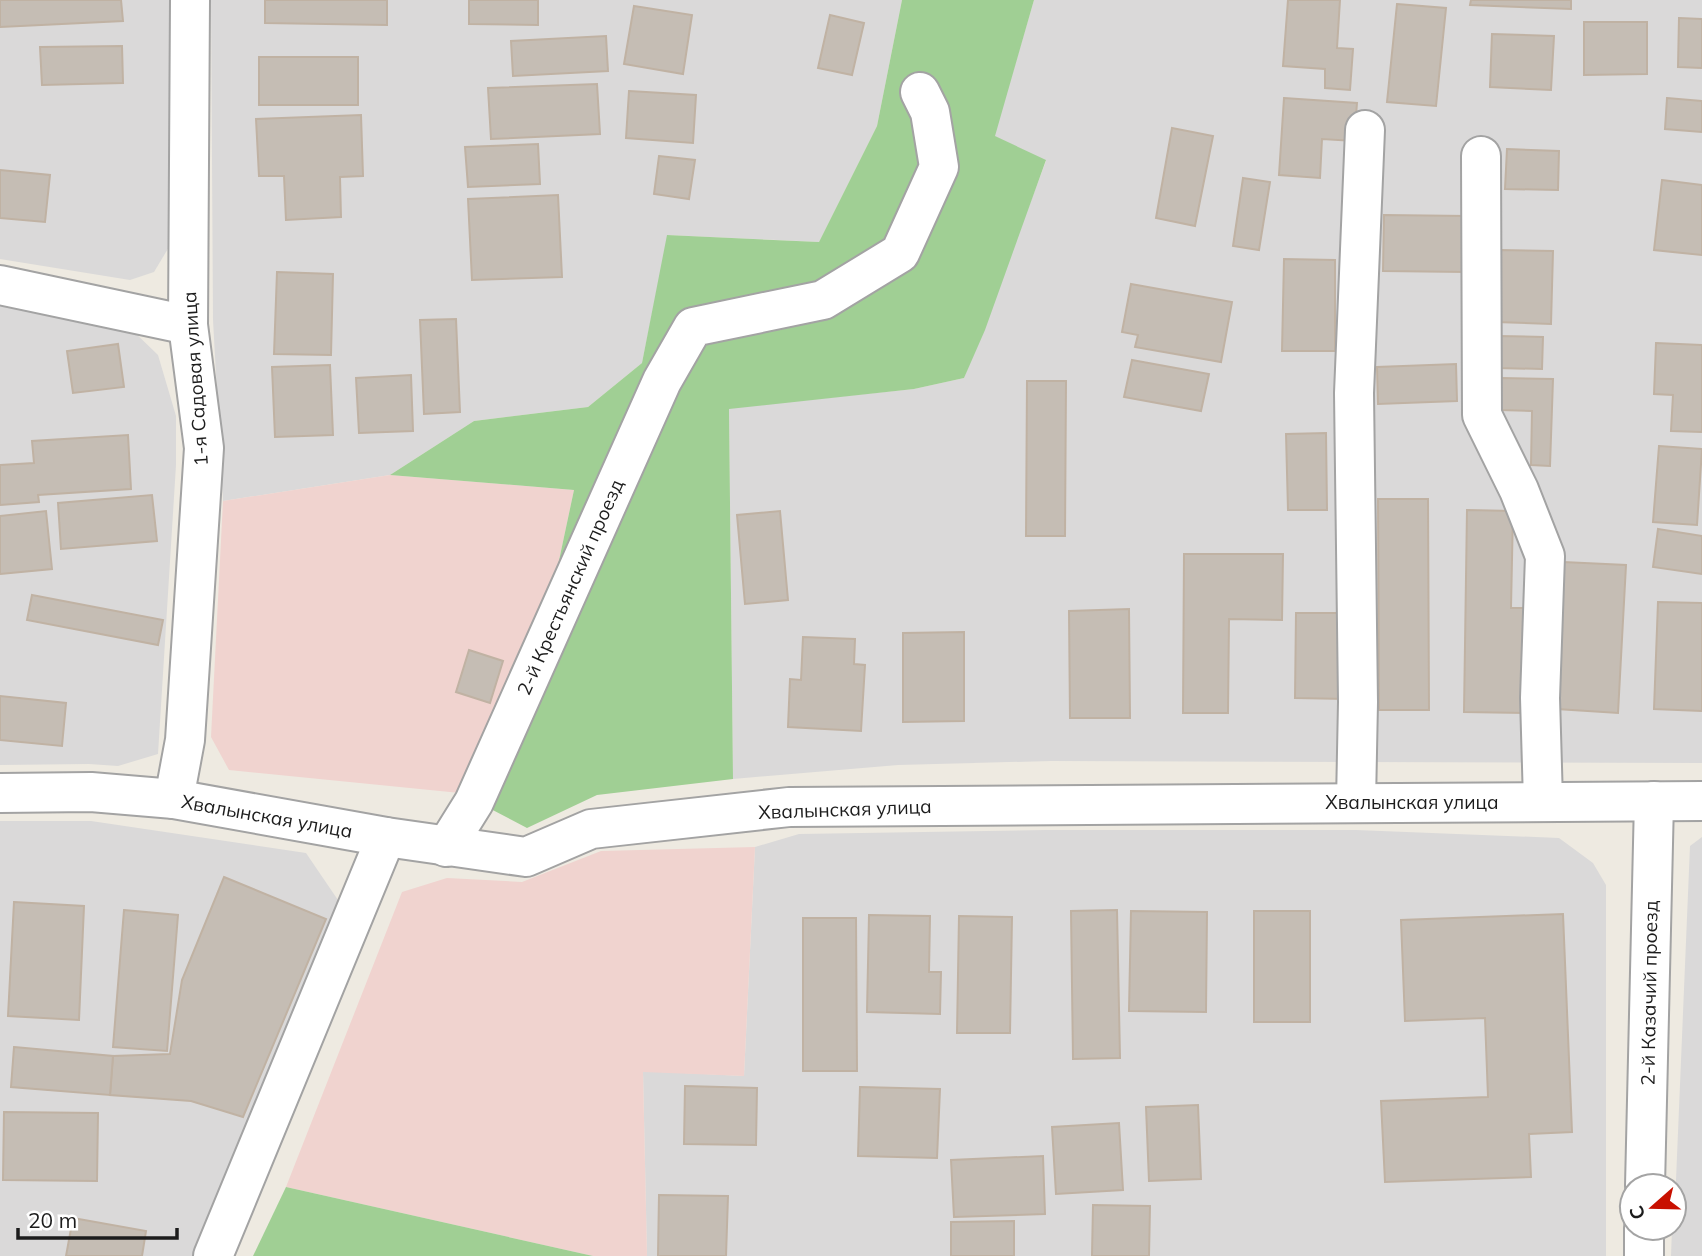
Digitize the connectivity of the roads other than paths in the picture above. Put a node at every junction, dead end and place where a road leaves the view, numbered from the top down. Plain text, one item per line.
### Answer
1 (190, 0) edge
2 (920, 92) dead end
3 (1364, 130) dead end
4 (1481, 156) dead end
5 (0, 285) edge
6 (188, 325) junction
7 (0, 793) edge
8 (174, 799) junction
9 (1543, 801) junction
10 (1654, 801) junction
11 (1702, 801) edge
12 (1356, 802) junction
13 (386, 837) junction
14 (446, 847) junction
15 (1645, 1172) edge
16 (213, 1256) edge

1 - 6 street, 1-я Садовая улица
2 - 14 street, 2-й Крестьянский проезд
3 - 12 street
4 - 9 street
5 - 6 street
6 - 8 street, 1-я Садовая улица
7 - 8 street, Хвалынская улица
8 - 13 street, Хвалынская улица
9 - 10 street, Хвалынская улица
9 - 12 street, Хвалынская улица
10 - 11 street, Хвалынская улица
10 - 15 street, 2-й Казачий проезд
12 - 14 street, Хвалынская улица
13 - 14 street, Хвалынская улица
13 - 16 street

